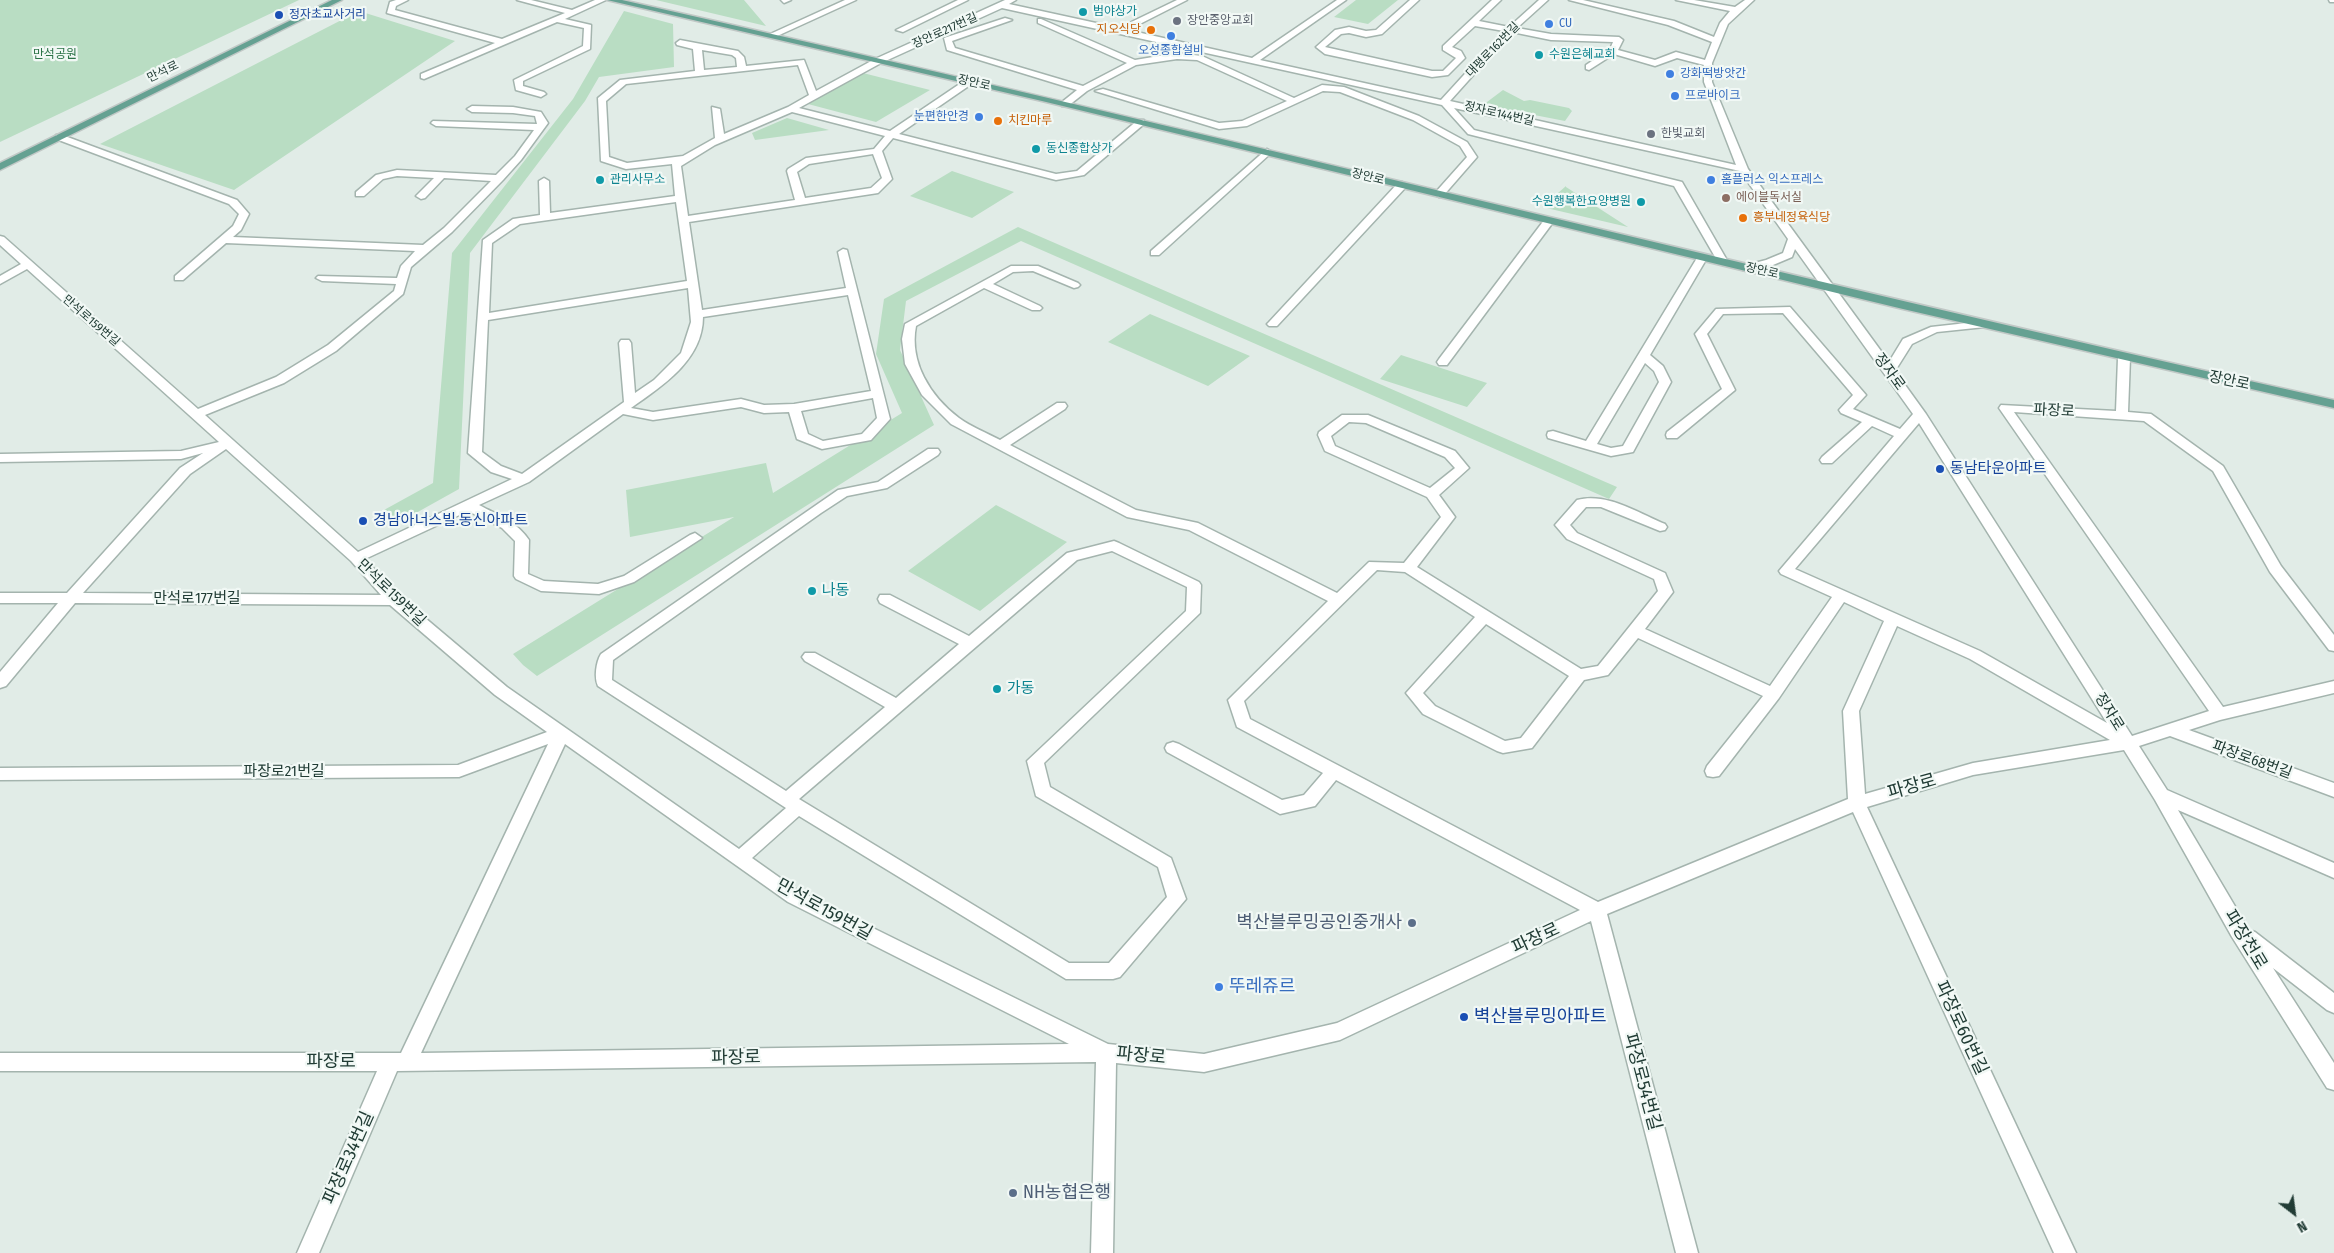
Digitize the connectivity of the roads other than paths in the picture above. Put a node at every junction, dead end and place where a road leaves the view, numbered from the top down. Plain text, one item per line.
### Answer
1 (338, 0) edge
2 (404, 0) edge
3 (521, 0) edge
4 (602, 0) edge
5 (611, 0) edge
6 (852, 0) edge
7 (964, 0) edge
8 (1012, 0) edge
9 (1183, 0) edge
10 (1342, 0) edge
11 (1415, 0) edge
12 (1498, 0) edge
13 (1544, 0) edge
14 (1573, 0) edge
15 (1680, 0) edge
16 (1750, 0) edge
17 (1001, 5) junction
18 (1736, 10) junction
19 (571, 12) junction
20 (983, 14) junction
21 (931, 15) junction
22 (555, 19) junction
23 (1008, 20) junction
24 (961, 23) junction
25 (1474, 23) junction
26 (900, 30) dead end
27 (1510, 30) junction
28 (1120, 31) junction
29 (772, 35) junction
30 (1716, 40) junction
31 (502, 42) junction
32 (680, 43) dead end
33 (697, 47) junction
34 (1613, 51) junction
35 (1254, 60) junction
36 (878, 61) junction
37 (1134, 62) junction
38 (1708, 63) junction
39 (1589, 67) dead end
40 (742, 69) junction
41 (700, 74) junction
42 (424, 76) dead end
43 (970, 82) junction
44 (1084, 89) junction
45 (1100, 91) dead end
46 (541, 94) dead end
47 (814, 97) junction
48 (1292, 100) junction
49 (1444, 102) junction
50 (1064, 104) junction
51 (472, 109) dead end
52 (715, 109) dead end
53 (791, 109) junction
54 (1141, 122) junction
55 (436, 123) dead end
56 (541, 127) junction
57 (891, 135) junction
58 (59, 136) junction
59 (720, 139) junction
60 (877, 151) junction
61 (1267, 152) junction
62 (686, 159) junction
63 (0, 167) edge
64 (1743, 170) junction
65 (442, 175) junction
66 (499, 178) junction
67 (544, 181) dead end
68 (1402, 185) junction
69 (360, 194) dead end
70 (1439, 194) junction
71 (421, 196) dead end
72 (681, 198) junction
73 (801, 202) junction
74 (545, 217) junction
75 (684, 220) junction
76 (1549, 221) junction
77 (0, 239) edge
78 (224, 240) junction
79 (1793, 240) junction
80 (425, 248) junction
81 (843, 252) dead end
82 (1155, 253) dead end
83 (1702, 258) junction
84 (1723, 262) junction
85 (27, 265) junction
86 (1747, 268) junction
87 (179, 278) dead end
88 (322, 278) dead end
89 (0, 281) edge
90 (401, 281) junction
91 (692, 284) junction
92 (984, 284) junction
93 (1074, 286) dead end
94 (1827, 286) junction
95 (852, 291) junction
96 (1036, 308) dead end
97 (697, 314) junction
98 (482, 318) junction
99 (1273, 324) dead end
100 (1985, 324) junction
101 (625, 343) dead end
102 (1643, 356) junction
103 (2124, 358) junction
104 (1444, 362) dead end
105 (1890, 372) junction
106 (878, 394) junction
107 (2334, 404) edge
108 (626, 406) junction
109 (1061, 406) dead end
110 (794, 408) junction
111 (197, 414) junction
112 (1920, 414) junction
113 (2122, 414) junction
114 (1871, 421) junction
115 (1901, 434) junction
116 (1553, 435) dead end
117 (1672, 435) dead end
118 (228, 442) junction
119 (1001, 445) junction
120 (1589, 446) junction
121 (932, 452) dead end
122 (0, 458) edge
123 (1826, 460) dead end
124 (524, 479) junction
125 (1432, 494) junction
126 (468, 505) junction
127 (1660, 527) dead end
128 (695, 538) dead end
129 (356, 558) junction
130 (1408, 568) junction
131 (1841, 595) junction
132 (0, 598) edge
133 (71, 598) junction
134 (885, 599) dead end
135 (394, 600) junction
136 (1338, 600) junction
137 (1484, 616) junction
138 (1893, 618) junction
139 (1636, 631) junction
140 (970, 643) junction
141 (2334, 646) edge
142 (810, 657) dead end
143 (1579, 676) junction
144 (0, 682) edge
145 (2334, 687) edge
146 (1773, 694) junction
147 (897, 706) junction
148 (2219, 714) junction
149 (2170, 729) junction
150 (562, 733) junction
151 (2128, 743) junction
152 (1173, 748) dead end
153 (1334, 771) junction
154 (1713, 771) dead end
155 (0, 774) edge
156 (2334, 790) edge
157 (2162, 795) junction
158 (1857, 803) junction
159 (792, 804) junction
160 (739, 858) junction
161 (2334, 871) edge
162 (1597, 910) junction
163 (2239, 931) junction
164 (2334, 1004) edge
165 (1106, 1053) junction
166 (0, 1062) edge
167 (399, 1062) junction
168 (2334, 1081) edge
169 (308, 1253) edge
170 (1102, 1253) edge
171 (1687, 1253) edge
172 (2065, 1253) edge

1 - 58 main road, 만석로
2 - 31 street
3 - 19 street
4 - 19 street
5 - 29 main road, 장안로
6 - 29 street
7 - 21 street
8 - 17 street, 장안로217번길
9 - 28 street
10 - 35 street
11 - 25 street
12 - 25 street
13 - 27 street, 대평로162번길
14 - 30 street
15 - 18 street
16 - 18 street, 정자로
17 - 20 street, 장안로217번길
17 - 28 street, 정자로144번길
18 - 30 street, 정자로
19 - 22 street
20 - 23 street
20 - 24 street, 장안로217번길
21 - 24 street
21 - 26 street
22 - 31 street
22 - 46 street
23 - 37 street
23 - 44 street
24 - 36 street, 장안로217번길
25 - 27 street
27 - 34 street
27 - 49 street, 대평로162번길
28 - 35 street, 정자로144번길
29 - 36 main road, 장안로
30 - 38 street, 정자로
31 - 42 street
32 - 33 street
33 - 40 street
33 - 41 street
34 - 38 street
34 - 39 street
35 - 49 street, 정자로144번길
36 - 43 main road, 장안로
36 - 47 street, 장안로217번길
37 - 44 street
37 - 48 street
38 - 64 street, 정자로
40 - 41 street
40 - 47 street
41 - 62 street
43 - 50 main road, 장안로
43 - 57 street
44 - 50 street
45 - 48 street
47 - 53 street, 장안로217번길
48 - 70 street
49 - 64 street, 정자로144번길
49 - 84 street
50 - 54 main road, 장안로
51 - 56 street
52 - 59 street
53 - 57 street
53 - 59 street, 장안로217번길
54 - 57 street
54 - 61 main road, 장안로
55 - 56 street
56 - 66 street
57 - 60 street
58 - 63 main road, 만석로
58 - 78 street
59 - 62 street, 장안로217번길
60 - 73 street
60 - 73 street
61 - 68 main road, 장안로
61 - 82 street
62 - 72 street
64 - 79 street, 정자로
65 - 66 street
65 - 69 street
65 - 71 street
66 - 80 street
67 - 74 street
68 - 70 main road, 장안로
68 - 99 street
70 - 76 main road, 장안로
72 - 74 street
72 - 75 street
73 - 75 street
74 - 98 street
75 - 91 street
76 - 83 main road, 장안로
76 - 104 street
77 - 85 street, 만석로159번길
78 - 80 street
78 - 87 street
79 - 86 street
79 - 94 street, 정자로
80 - 90 street
81 - 95 street
83 - 84 main road, 장안로
83 - 102 street
84 - 86 main road, 장안로
85 - 89 street
85 - 111 street, 만석로159번길
86 - 94 main road, 장안로
88 - 90 street
90 - 111 street
91 - 97 street
91 - 98 street
92 - 93 street
92 - 96 street
92 - 119 street
94 - 100 main road, 장안로
94 - 105 street, 정자로
95 - 97 street
95 - 106 street
97 - 108 street
98 - 124 street
100 - 103 main road, 장안로
100 - 105 street
101 - 108 street
102 - 120 street
102 - 120 street
103 - 107 main road, 장안로
103 - 113 street
105 - 112 street, 정자로
106 - 110 street
106 - 110 street
108 - 110 street
108 - 124 street
109 - 119 street
111 - 118 street, 만석로159번길
112 - 115 street
112 - 151 street, 정자로
113 - 141 street, 파장로
113 - 148 street, 파장로
114 - 115 street
114 - 117 street
114 - 123 street
115 - 131 street
116 - 120 street
118 - 122 street
118 - 129 street, 만석로159번길
118 - 133 street
119 - 136 street
121 - 159 street
124 - 126 street
125 - 125 street
125 - 130 street
126 - 128 street
126 - 129 street
127 - 139 street
129 - 135 street, 만석로159번길
130 - 136 street
130 - 137 street
131 - 138 street
131 - 146 street
132 - 133 street, 만석로177번길
133 - 135 street, 만석로177번길
133 - 144 street
134 - 140 street
135 - 150 street, 만석로159번길
136 - 153 street
137 - 143 street
137 - 143 street
138 - 151 street
138 - 158 street
139 - 143 street
139 - 146 street
140 - 147 street
140 - 159 street
142 - 147 street
145 - 148 street, 파장로
146 - 154 street
147 - 159 street
148 - 149 street, 파장로
149 - 151 street, 파장로
149 - 156 street, 파장로68번길
150 - 155 street, 파장로21번길
150 - 160 street, 만석로159번길
150 - 167 street
151 - 157 street, 파장천로
151 - 158 street, 파장로
152 - 153 street
153 - 162 street
157 - 161 street
157 - 163 street, 파장천로
158 - 162 street, 파장로
158 - 172 street, 파장로60번길
159 - 160 street
160 - 165 street, 만석로159번길
162 - 165 street, 파장로
162 - 171 street, 파장로54번길
163 - 164 street
163 - 168 street, 파장천로
165 - 167 street, 파장로
165 - 170 street
166 - 167 street, 파장로
167 - 169 street, 파장로34번길

